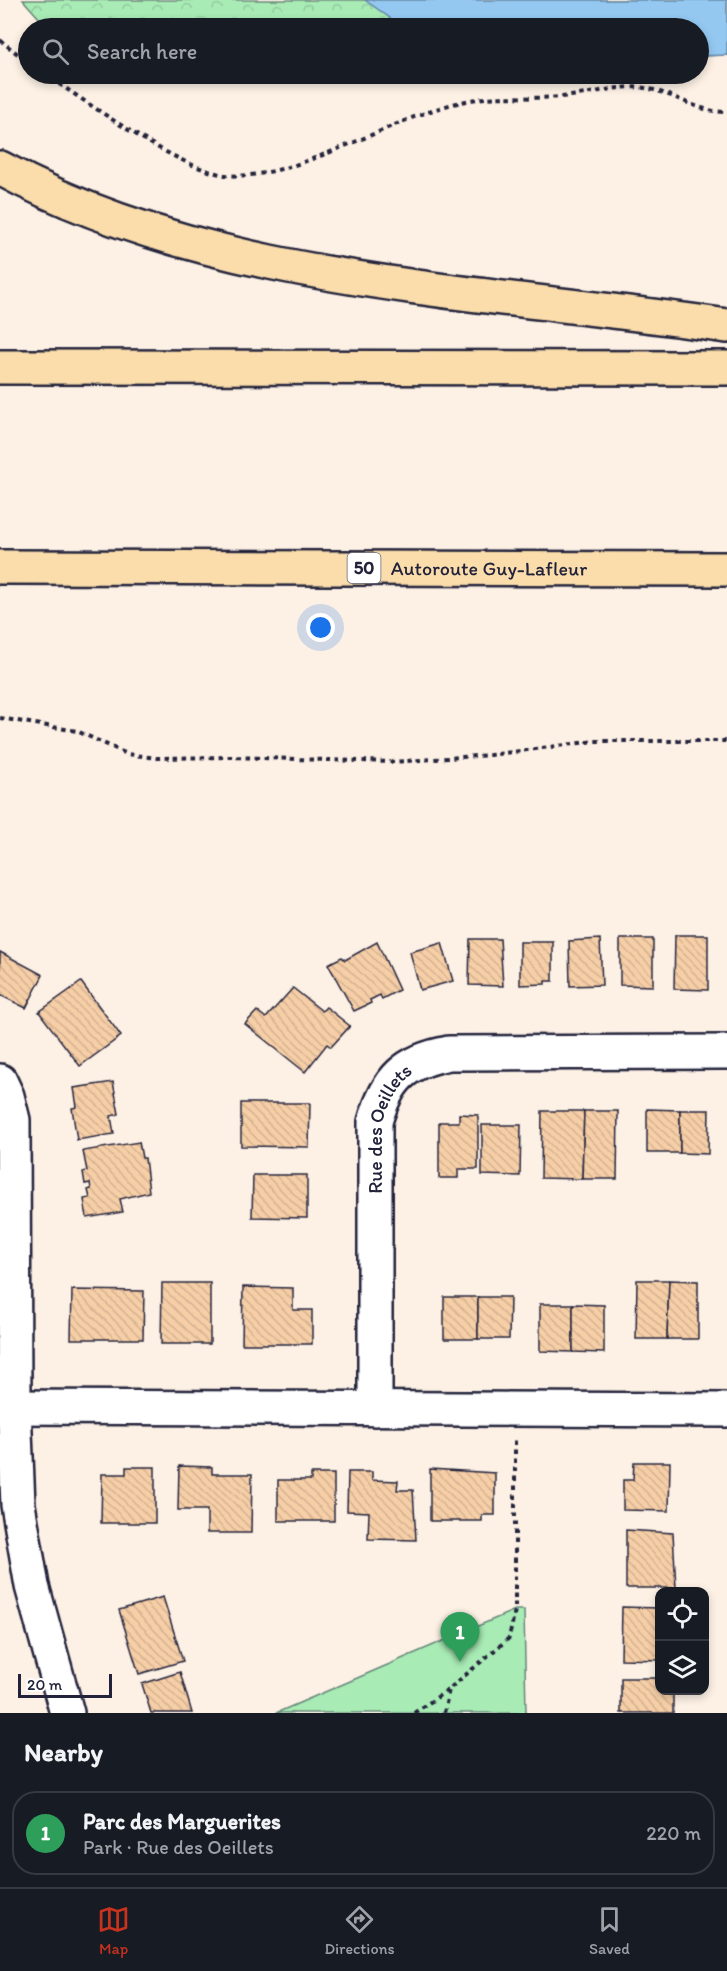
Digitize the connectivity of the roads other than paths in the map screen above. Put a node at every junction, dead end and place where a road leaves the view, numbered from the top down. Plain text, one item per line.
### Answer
1 (0, 168) edge
2 (727, 326) edge
3 (0, 367) edge
4 (727, 368) edge
5 (0, 567) edge
6 (727, 569) edge
7 (727, 1052) edge
8 (0, 1081) edge
9 (7, 1407) edge
10 (375, 1408) junction
11 (727, 1410) edge
12 (67, 1713) edge

1 - 2 highway
3 - 4 highway
5 - 6 highway, Autoroute Guy-Lafleur / 50
7 - 10 street, Rue des Oeillets
8 - 9 street
9 - 10 street
9 - 12 street
10 - 11 street

